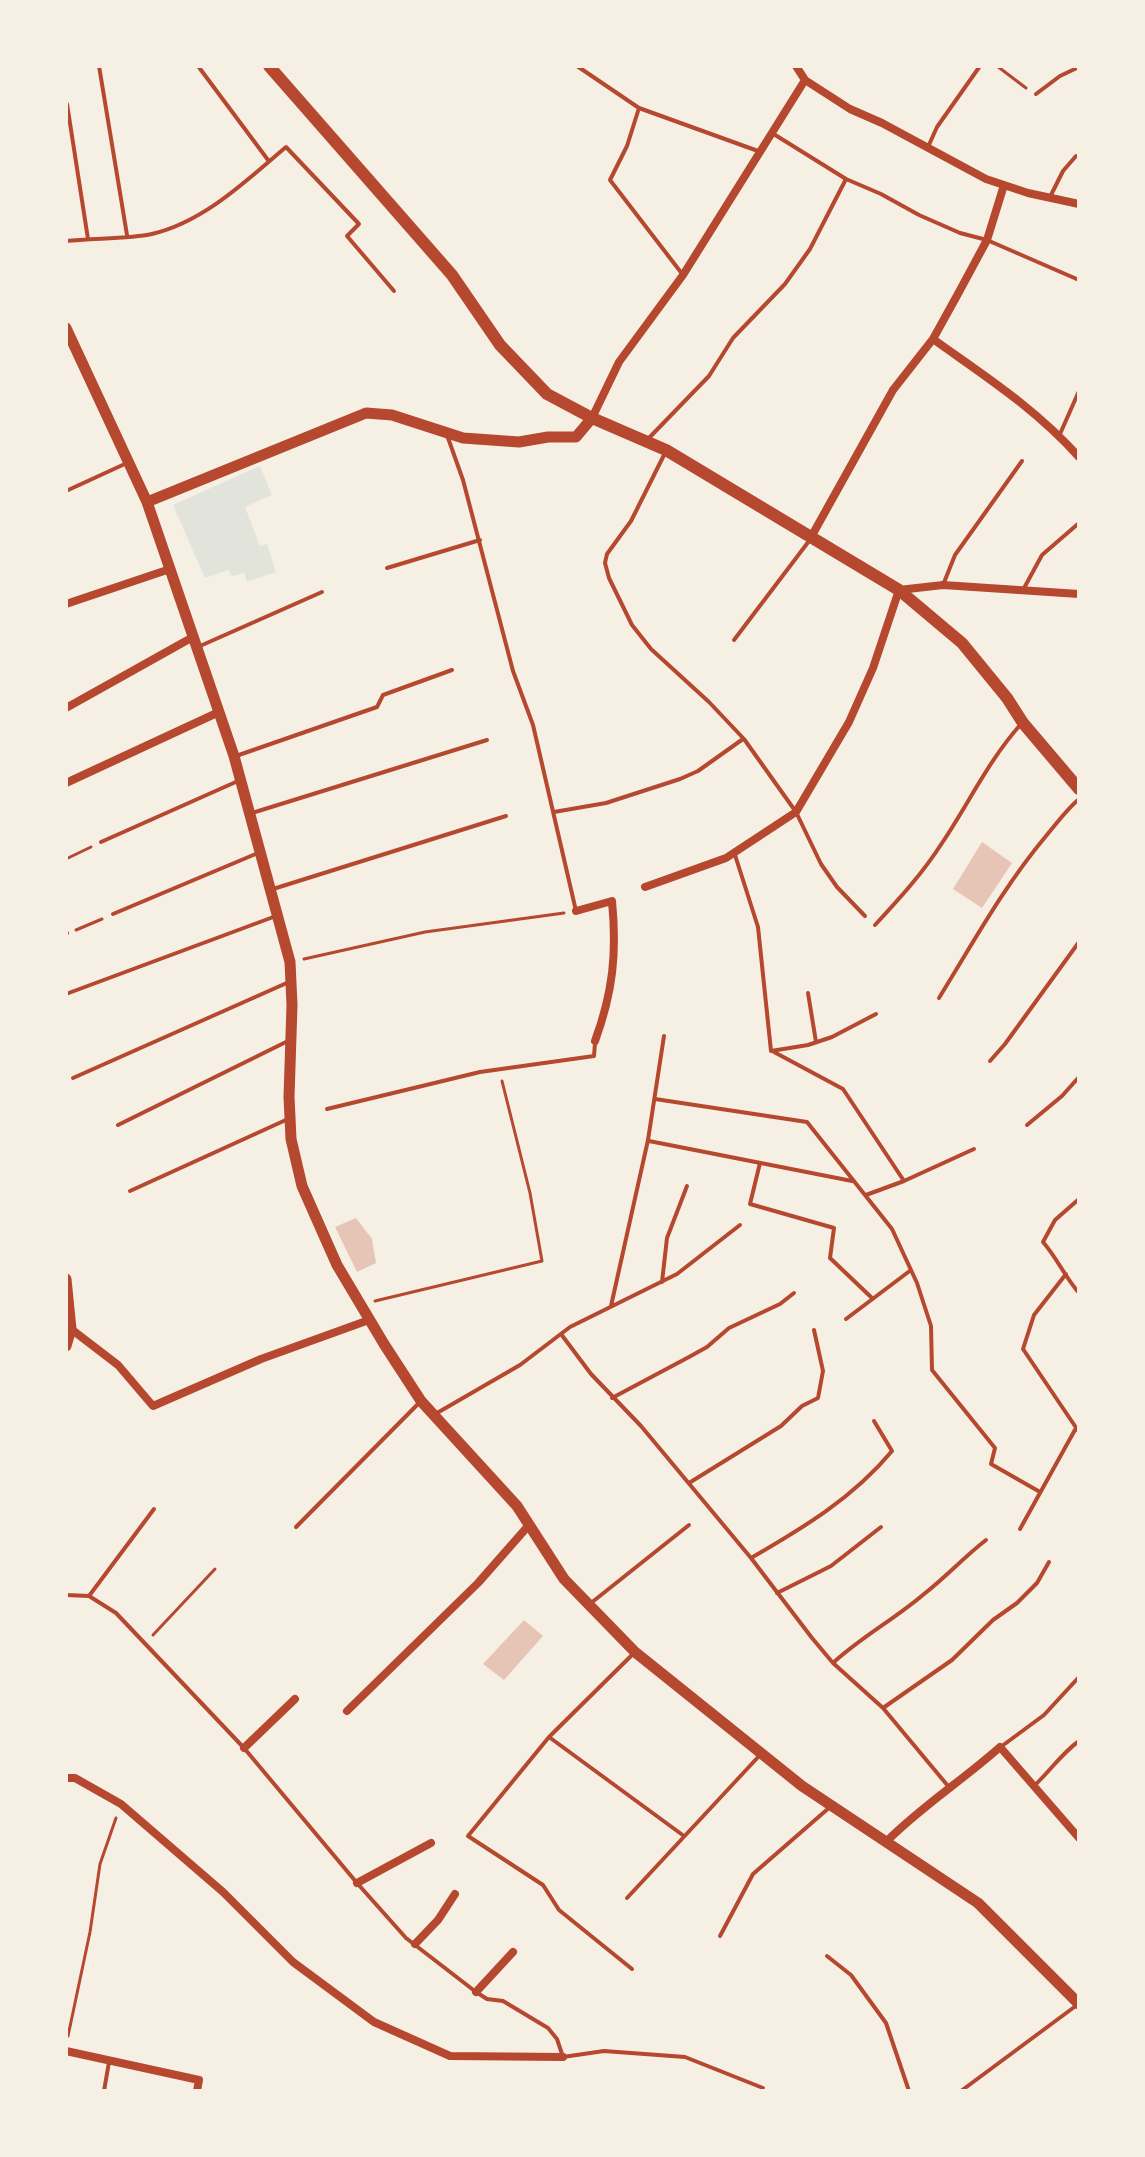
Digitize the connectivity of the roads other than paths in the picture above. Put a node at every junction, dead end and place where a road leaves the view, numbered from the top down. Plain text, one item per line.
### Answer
1 (99, 66) edge
2 (198, 66) edge
3 (269, 66) edge
4 (577, 66) edge
5 (796, 66) edge
6 (980, 66) edge
7 (1079, 67) edge
8 (805, 80) junction
9 (1036, 94) road end
10 (67, 104) edge
11 (639, 108) junction
12 (772, 133) junction
13 (928, 147) junction
14 (760, 152) junction
15 (1076, 156) dead end
16 (269, 161) junction
17 (846, 179) junction
18 (1004, 185) junction
19 (1050, 197) junction
20 (1079, 204) edge
21 (127, 235) junction
22 (88, 239) junction
23 (987, 240) junction
24 (66, 241) edge
25 (683, 275) junction
26 (1079, 280) edge
27 (394, 291) dead end
28 (66, 328) edge
29 (933, 339) junction
30 (1079, 391) edge
31 (592, 418) junction
32 (447, 433) junction
33 (1060, 434) junction
34 (645, 442) junction
35 (666, 450) junction
36 (1079, 457) edge
37 (1022, 461) dead end
38 (129, 462) junction
39 (66, 491) edge
40 (147, 502) junction
41 (1079, 523) edge
42 (810, 539) junction
43 (480, 540) junction
44 (387, 568) dead end
45 (170, 569) junction
46 (943, 585) junction
47 (899, 590) junction
48 (1023, 590) junction
49 (322, 592) dead end
50 (1079, 594) edge
51 (66, 604) edge
52 (734, 640) dead end
53 (195, 642) junction
54 (452, 670) dead end
55 (66, 708) edge
56 (219, 712) junction
57 (1023, 723) junction
58 (744, 739) junction
59 (487, 740) dead end
60 (234, 756) junction
61 (240, 780) junction
62 (66, 783) edge
63 (1079, 789) edge
64 (1079, 799) edge
65 (554, 812) junction
66 (796, 812) junction
67 (250, 813) junction
68 (506, 816) dead end
69 (101, 842) road end
70 (261, 852) junction
71 (735, 852) junction
72 (645, 887) dead end
73 (271, 890) junction
74 (576, 911) joint
75 (113, 914) road end
76 (278, 915) junction
77 (865, 916) dead end
78 (875, 925) dead end
79 (1079, 942) edge
80 (291, 981) junction
81 (808, 993) dead end
82 (66, 994) edge
83 (939, 998) dead end
84 (876, 1014) dead end
85 (664, 1036) dead end
86 (291, 1040) junction
87 (595, 1041) joint
88 (816, 1042) junction
89 (771, 1051) junction
90 (990, 1061) dead end
91 (1079, 1077) edge
92 (73, 1078) dead end
93 (655, 1099) junction
94 (327, 1109) dead end
95 (290, 1118) junction
96 (118, 1125) dead end
97 (1027, 1125) dead end
98 (648, 1140) junction
99 (974, 1149) dead end
100 (760, 1163) junction
101 (904, 1181) junction
102 (854, 1182) junction
103 (687, 1186) dead end
104 (130, 1191) dead end
105 (866, 1196) junction
106 (1079, 1199) edge
107 (740, 1225) dead end
108 (911, 1270) junction
109 (1066, 1274) junction
110 (66, 1279) edge
111 (662, 1282) junction
112 (794, 1293) dead end
113 (1079, 1293) edge
114 (872, 1298) junction
115 (611, 1306) junction
116 (846, 1319) dead end
117 (369, 1320) junction
118 (71, 1329) junction
119 (814, 1330) dead end
120 (561, 1334) junction
121 (66, 1346) edge
122 (612, 1398) junction
123 (421, 1401) junction
124 (435, 1415) junction
125 (874, 1421) dead end
126 (1078, 1430) edge
127 (689, 1483) junction
128 (1040, 1492) junction
129 (154, 1509) dead end
130 (529, 1525) junction
131 (689, 1525) dead end
132 (296, 1527) dead end
133 (881, 1527) dead end
134 (1020, 1529) dead end
135 (986, 1540) dead end
136 (751, 1558) junction
137 (1049, 1562) dead end
138 (777, 1593) junction
139 (66, 1595) edge
140 (89, 1596) junction
141 (589, 1605) junction
142 (635, 1652) junction
143 (833, 1663) junction
144 (1079, 1677) edge
145 (295, 1699) dead end
146 (883, 1708) junction
147 (347, 1711) dead end
148 (549, 1737) junction
149 (1079, 1741) edge
150 (1000, 1747) junction
151 (244, 1748) junction
152 (761, 1753) junction
153 (66, 1778) edge
154 (1034, 1786) junction
155 (949, 1788) junction
156 (831, 1805) junction
157 (684, 1836) junction
158 (1079, 1838) edge
159 (887, 1841) junction
160 (431, 1843) dead end
161 (357, 1883) junction
162 (455, 1894) dead end
163 (627, 1898) dead end
164 (720, 1936) dead end
165 (415, 1944) junction
166 (513, 1952) dead end
167 (827, 1956) dead end
168 (632, 1969) dead end
169 (476, 1992) junction
170 (1079, 2004) edge
171 (66, 2050) edge
172 (563, 2057) junction
173 (110, 2060) junction
174 (763, 2088) dead end
175 (104, 2091) edge
176 (197, 2091) edge
177 (909, 2091) edge
178 (961, 2091) edge

1 - 21 lane
2 - 16 lane
3 - 31 main road
4 - 11 lane
5 - 8 street
6 - 13 lane
7 - 9 lane
8 - 12 street
8 - 13 street
10 - 22 lane
11 - 14 lane
11 - 25 lane
12 - 14 street
12 - 17 lane
13 - 18 street
14 - 25 street
15 - 19 lane
16 - 21 lane
16 - 27 lane
17 - 23 lane
17 - 34 lane
18 - 19 street
18 - 23 street
19 - 20 street
21 - 22 lane
22 - 24 lane
23 - 26 lane
23 - 29 street
25 - 31 street
28 - 38 street
29 - 33 street
29 - 42 street
30 - 33 lane
31 - 32 street
31 - 34 main road
32 - 40 street
32 - 43 lane
33 - 36 street
34 - 35 main road
35 - 42 main road
35 - 58 lane
37 - 46 lane
38 - 39 lane
38 - 40 street
40 - 45 street
41 - 48 lane
42 - 47 main road
42 - 52 lane
43 - 44 lane
43 - 65 lane
45 - 51 street
45 - 53 street
46 - 47 street
46 - 48 street
47 - 57 main road
47 - 66 street
48 - 50 street
49 - 53 lane
53 - 55 street
53 - 56 street
54 - 60 lane
56 - 60 street
56 - 62 street
57 - 63 main road
57 - 78 lane
58 - 65 lane
58 - 66 lane
59 - 67 lane
60 - 61 street
61 - 67 street
61 - 69 lane
64 - 83 lane
65 - 74 lane
66 - 71 street
66 - 77 lane
67 - 70 street
68 - 73 lane
70 - 73 street
70 - 75 lane
71 - 72 street
71 - 89 lane
73 - 76 street
74 - 87 street
76 - 80 street
76 - 82 lane
79 - 90 lane
80 - 86 street
80 - 92 lane
81 - 88 lane
84 - 88 lane
85 - 93 lane
86 - 95 street
86 - 96 lane
87 - 94 lane
88 - 89 lane
89 - 101 lane
91 - 97 lane
93 - 98 lane
93 - 102 lane
95 - 104 lane
95 - 117 street
98 - 100 lane
98 - 115 lane
99 - 101 lane
100 - 102 lane
100 - 114 lane
101 - 105 lane
102 - 105 lane
103 - 111 lane
105 - 108 lane
106 - 109 lane
107 - 111 lane
108 - 114 lane
108 - 128 lane
109 - 113 lane
109 - 126 lane
110 - 118 street
111 - 115 lane
112 - 122 lane
114 - 116 lane
115 - 120 lane
117 - 118 street
117 - 123 street
118 - 121 street
119 - 127 lane
120 - 122 lane
120 - 124 lane
122 - 127 lane
123 - 124 street
123 - 132 lane
124 - 130 street
125 - 136 lane
126 - 128 lane
127 - 136 lane
128 - 134 lane
129 - 140 lane
130 - 141 street
130 - 147 street
131 - 141 lane
133 - 138 lane
135 - 143 lane
136 - 138 lane
137 - 146 lane
138 - 143 lane
139 - 140 lane
140 - 151 lane
141 - 142 street
142 - 148 lane
142 - 152 street
143 - 146 lane
144 - 150 lane
145 - 151 street
146 - 155 lane
148 - 157 lane
148 - 168 lane
149 - 154 lane
150 - 154 street
150 - 155 street
151 - 161 lane
152 - 156 street
152 - 157 lane
153 - 172 street
154 - 158 street
155 - 159 street
156 - 159 street
156 - 164 lane
157 - 163 lane
159 - 170 street
160 - 161 street
161 - 165 lane
162 - 165 street
165 - 169 lane
166 - 169 street
167 - 177 lane
169 - 172 lane
170 - 178 lane
171 - 173 street
172 - 174 lane
173 - 175 lane
173 - 176 street

